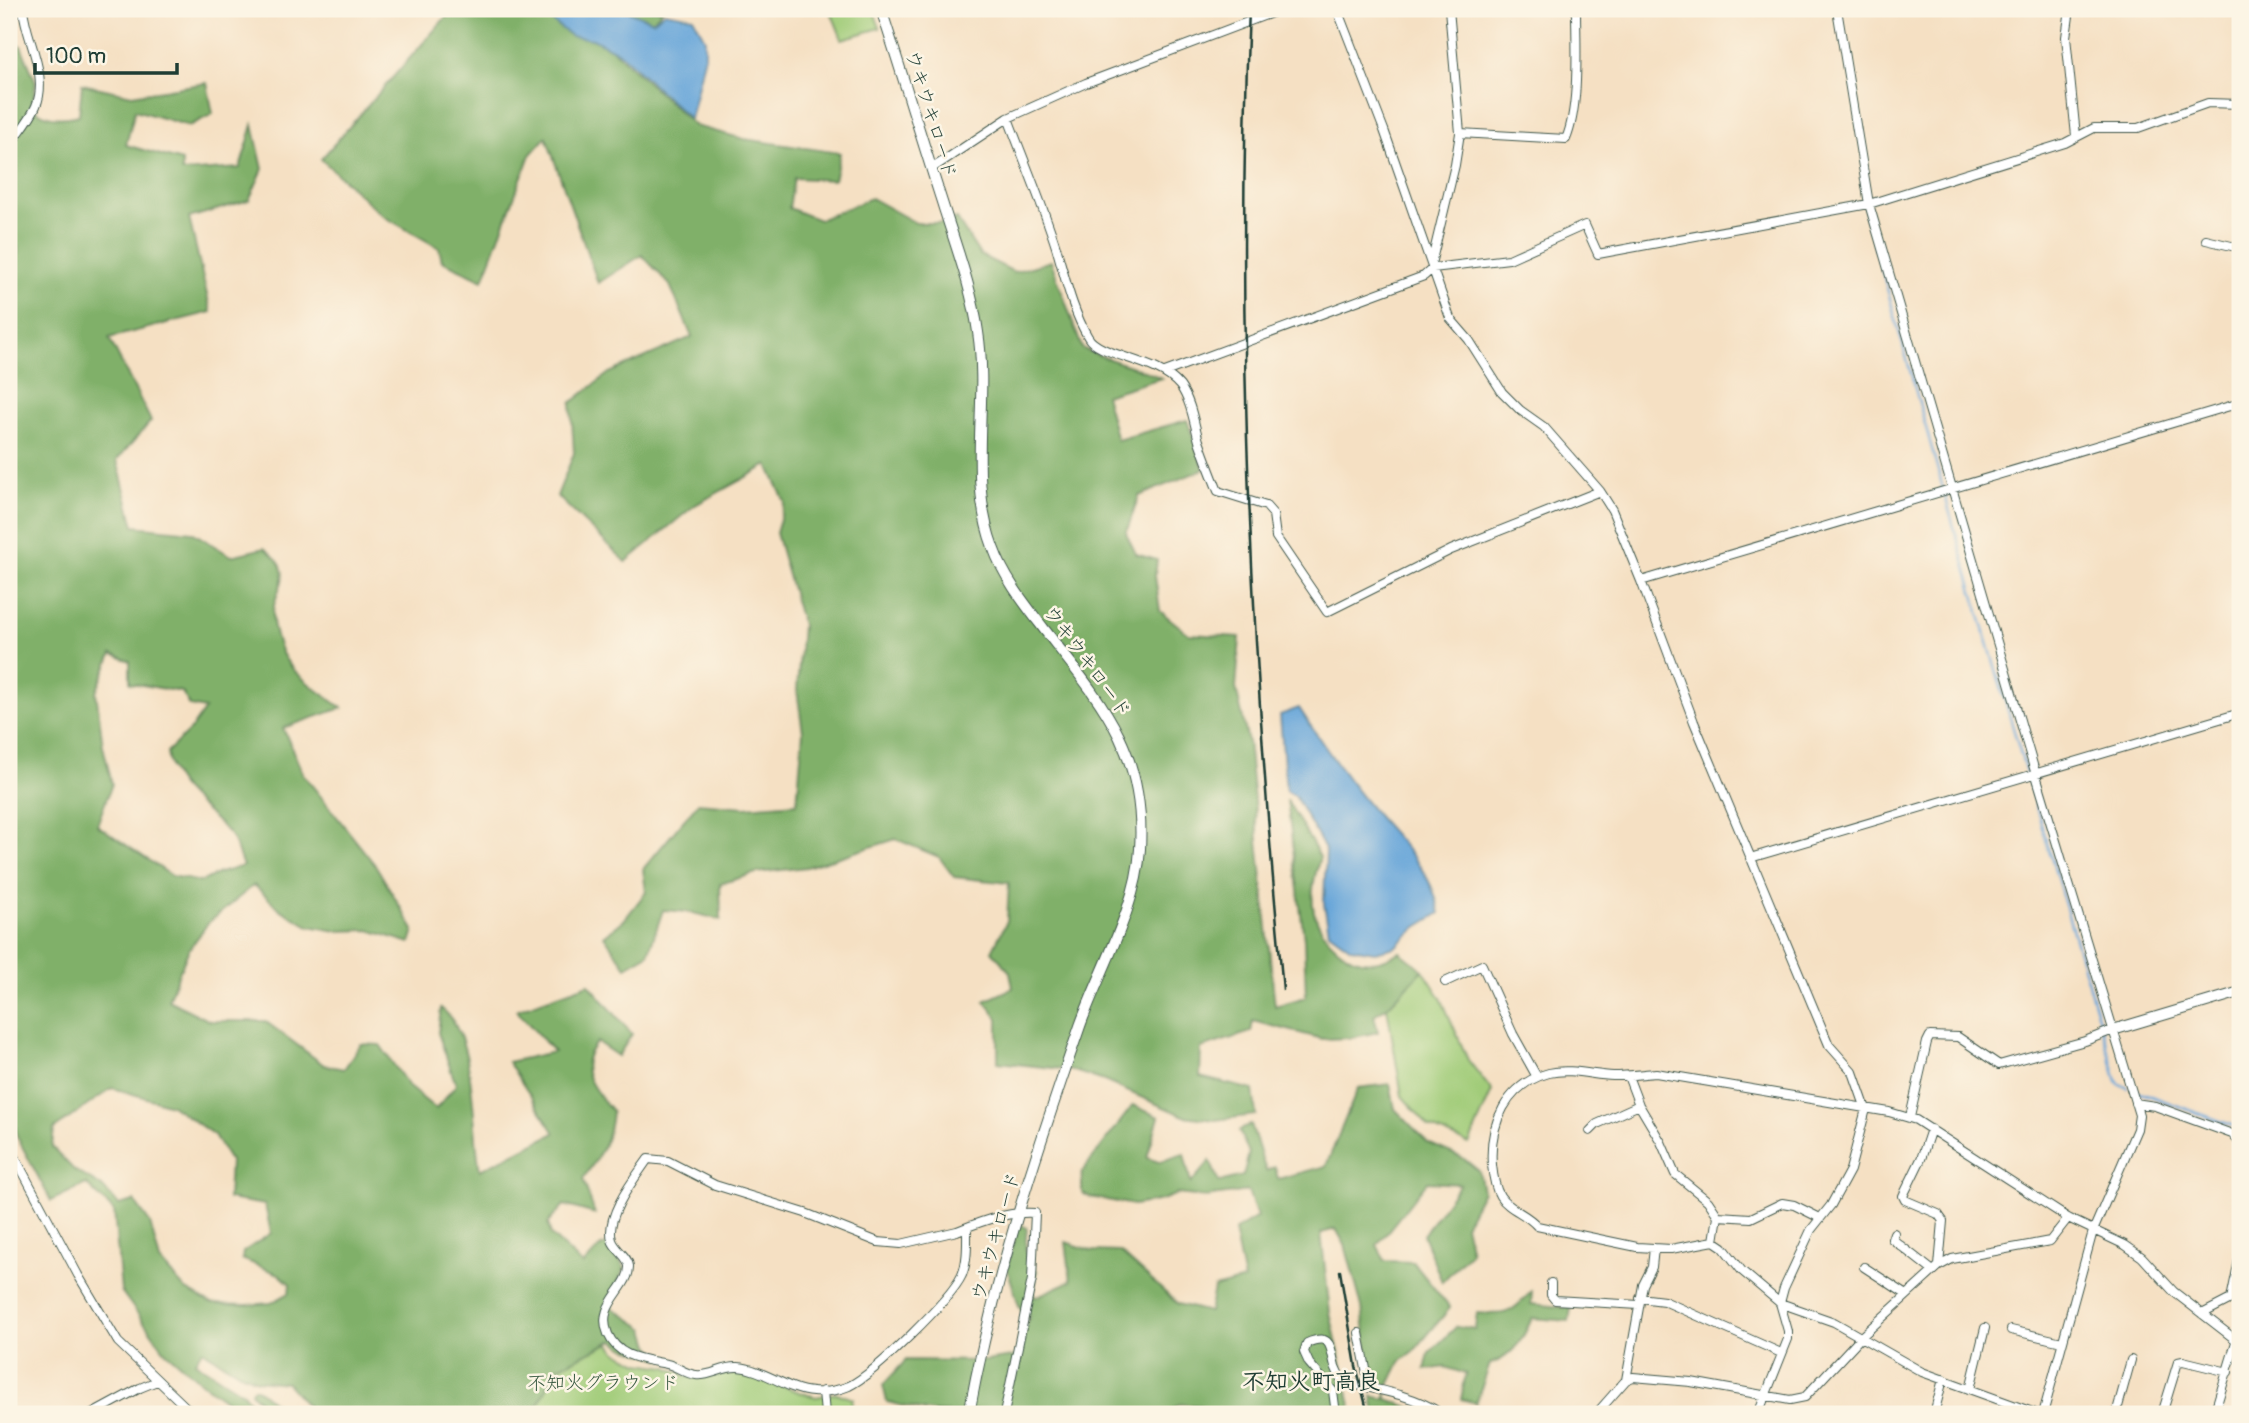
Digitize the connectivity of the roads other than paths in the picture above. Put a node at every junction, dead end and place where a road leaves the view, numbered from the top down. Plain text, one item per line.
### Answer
1 (23, 9) edge
2 (881, 9) edge
3 (1282, 9) edge
4 (1337, 9) edge
5 (1449, 9) edge
6 (1576, 9) edge
7 (1837, 9) edge
8 (2070, 9) edge
9 (2240, 104) edge
10 (1008, 118) junction
11 (1460, 133) junction
12 (2076, 136) junction
13 (9, 147) edge
14 (931, 169) junction
15 (1869, 204) junction
16 (2206, 240) dead end
17 (2240, 248) edge
18 (1432, 265) junction
19 (1165, 372) junction
20 (2240, 403) edge
21 (1952, 490) junction
22 (1600, 491) junction
23 (1641, 581) junction
24 (2240, 713) edge
25 (2035, 775) junction
26 (1750, 858) junction
27 (1445, 982) dead end
28 (2240, 992) edge
29 (2107, 1032) junction
30 (1628, 1076) junction
31 (1537, 1077) junction
32 (2134, 1098) junction
33 (1639, 1105) junction
34 (1866, 1109) junction
35 (1910, 1117) junction
36 (1931, 1129) junction
37 (1590, 1131) dead end
38 (2240, 1143) edge
39 (9, 1146) edge
40 (1018, 1212) junction
41 (1718, 1216) junction
42 (1820, 1218) junction
43 (2068, 1218) junction
44 (967, 1228) junction
45 (2093, 1231) junction
46 (1894, 1233) dead end
47 (1714, 1241) junction
48 (1654, 1248) junction
49 (2240, 1255) edge
50 (1864, 1267) dead end
51 (1936, 1269) junction
52 (1551, 1283) dead end
53 (1908, 1295) junction
54 (1640, 1302) junction
55 (1780, 1303) junction
56 (2202, 1314) junction
57 (1985, 1328) dead end
58 (2011, 1330) dead end
59 (1359, 1333) dead end
60 (1861, 1337) junction
61 (2062, 1342) junction
62 (2238, 1342) edge
63 (1781, 1353) junction
64 (2131, 1360) dead end
65 (2228, 1372) junction
66 (1942, 1379) junction
67 (1626, 1380) junction
68 (157, 1381) junction
69 (1373, 1388) junction
70 (1970, 1389) junction
71 (822, 1391) junction
72 (1766, 1394) junction
73 (92, 1414) edge
74 (193, 1414) edge
75 (825, 1414) edge
76 (968, 1414) edge
77 (1004, 1414) edge
78 (1336, 1414) edge
79 (1442, 1414) edge
80 (1596, 1414) edge
81 (1758, 1414) edge
82 (1934, 1414) edge
83 (2040, 1414) edge
84 (2116, 1414) edge
85 (2162, 1414) edge
86 (2214, 1414) edge

1 - 13 street
2 - 14 street, ウキウキロード
3 - 10 street
4 - 18 street
5 - 11 street
6 - 11 street
7 - 15 street
8 - 12 street
9 - 12 street
10 - 14 street
10 - 19 street
11 - 18 street
12 - 15 street
14 - 40 street, ウキウキロード
15 - 18 street
15 - 21 street
16 - 17 street
18 - 19 street
18 - 22 street
19 - 22 street
20 - 21 street
21 - 23 street
21 - 25 street
22 - 23 street
23 - 26 street
24 - 25 street
25 - 26 street
25 - 29 street
26 - 34 street
27 - 31 street
28 - 29 street
29 - 32 street
29 - 35 street
30 - 31 street
30 - 33 street
30 - 34 street
31 - 48 street
32 - 38 street
32 - 45 street
33 - 37 street
33 - 41 street
34 - 35 street
34 - 42 street
35 - 36 street
36 - 43 street
36 - 51 street
39 - 68 street
40 - 44 street
40 - 76 street, ウキウキロード
40 - 77 street
41 - 42 street
41 - 47 street
42 - 55 street
43 - 45 street
43 - 51 street
44 - 71 street
44 - 71 street
45 - 56 street
45 - 61 street
46 - 51 street
47 - 48 street
47 - 55 street
48 - 54 street
49 - 56 street
50 - 53 street
51 - 53 street
52 - 54 street
53 - 60 street
54 - 63 street
54 - 67 street
55 - 60 street
55 - 63 street
56 - 62 street
57 - 70 street
58 - 61 street
59 - 69 street
60 - 66 street
60 - 72 street
61 - 83 street
62 - 65 street
63 - 72 street
64 - 84 street
65 - 85 street
65 - 86 street
66 - 70 street
66 - 82 street
67 - 72 street
67 - 80 street
68 - 73 street
68 - 74 street
69 - 78 street
69 - 79 street
70 - 83 street
71 - 75 street
72 - 81 street

